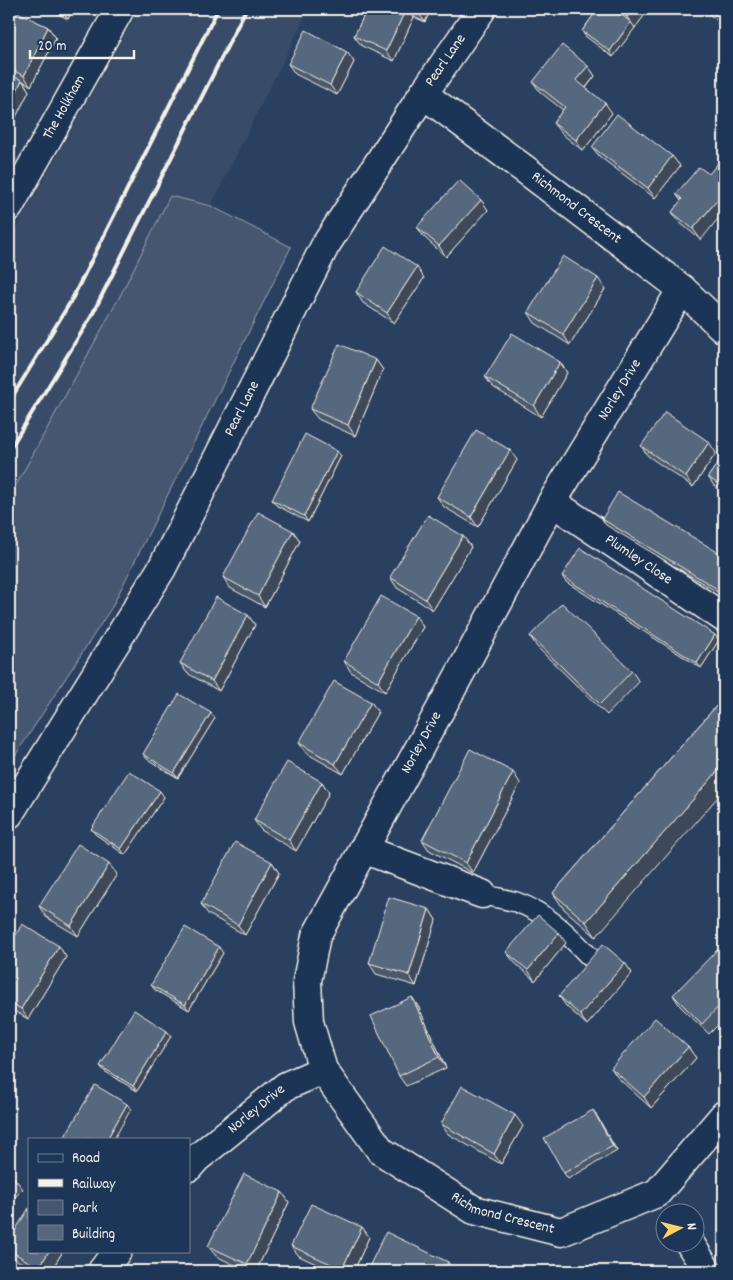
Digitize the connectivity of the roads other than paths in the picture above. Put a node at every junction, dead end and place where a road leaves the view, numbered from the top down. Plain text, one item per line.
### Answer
1 (120, 9) edge
2 (482, 9) edge
3 (423, 94) junction
4 (9, 207) edge
5 (682, 289) junction
6 (724, 329) edge
7 (552, 502) junction
8 (724, 618) edge
9 (9, 814) edge
10 (363, 848) junction
11 (482, 894) joint
12 (590, 957) edge
13 (323, 1070) junction
14 (724, 1115) edge
15 (190, 1166) edge
16 (664, 1202) edge
17 (656, 1205) edge
18 (116, 1252) edge
19 (695, 1252) edge
20 (102, 1271) edge
21 (707, 1271) edge

1 - 4 street, The Holkham
2 - 3 street, Pearl Lane
3 - 5 street, Richmond Crescent
3 - 9 street, Pearl Lane
5 - 6 street, Richmond Crescent
5 - 7 street, Norley Drive
7 - 8 street, Plumley Close
7 - 10 street, Norley Drive
10 - 11 street
10 - 13 street, Norley Drive
11 - 12 lane
13 - 15 street, Norley Drive
13 - 17 street, Richmond Crescent
14 - 16 street, Richmond Crescent
18 - 20 street
19 - 21 street

